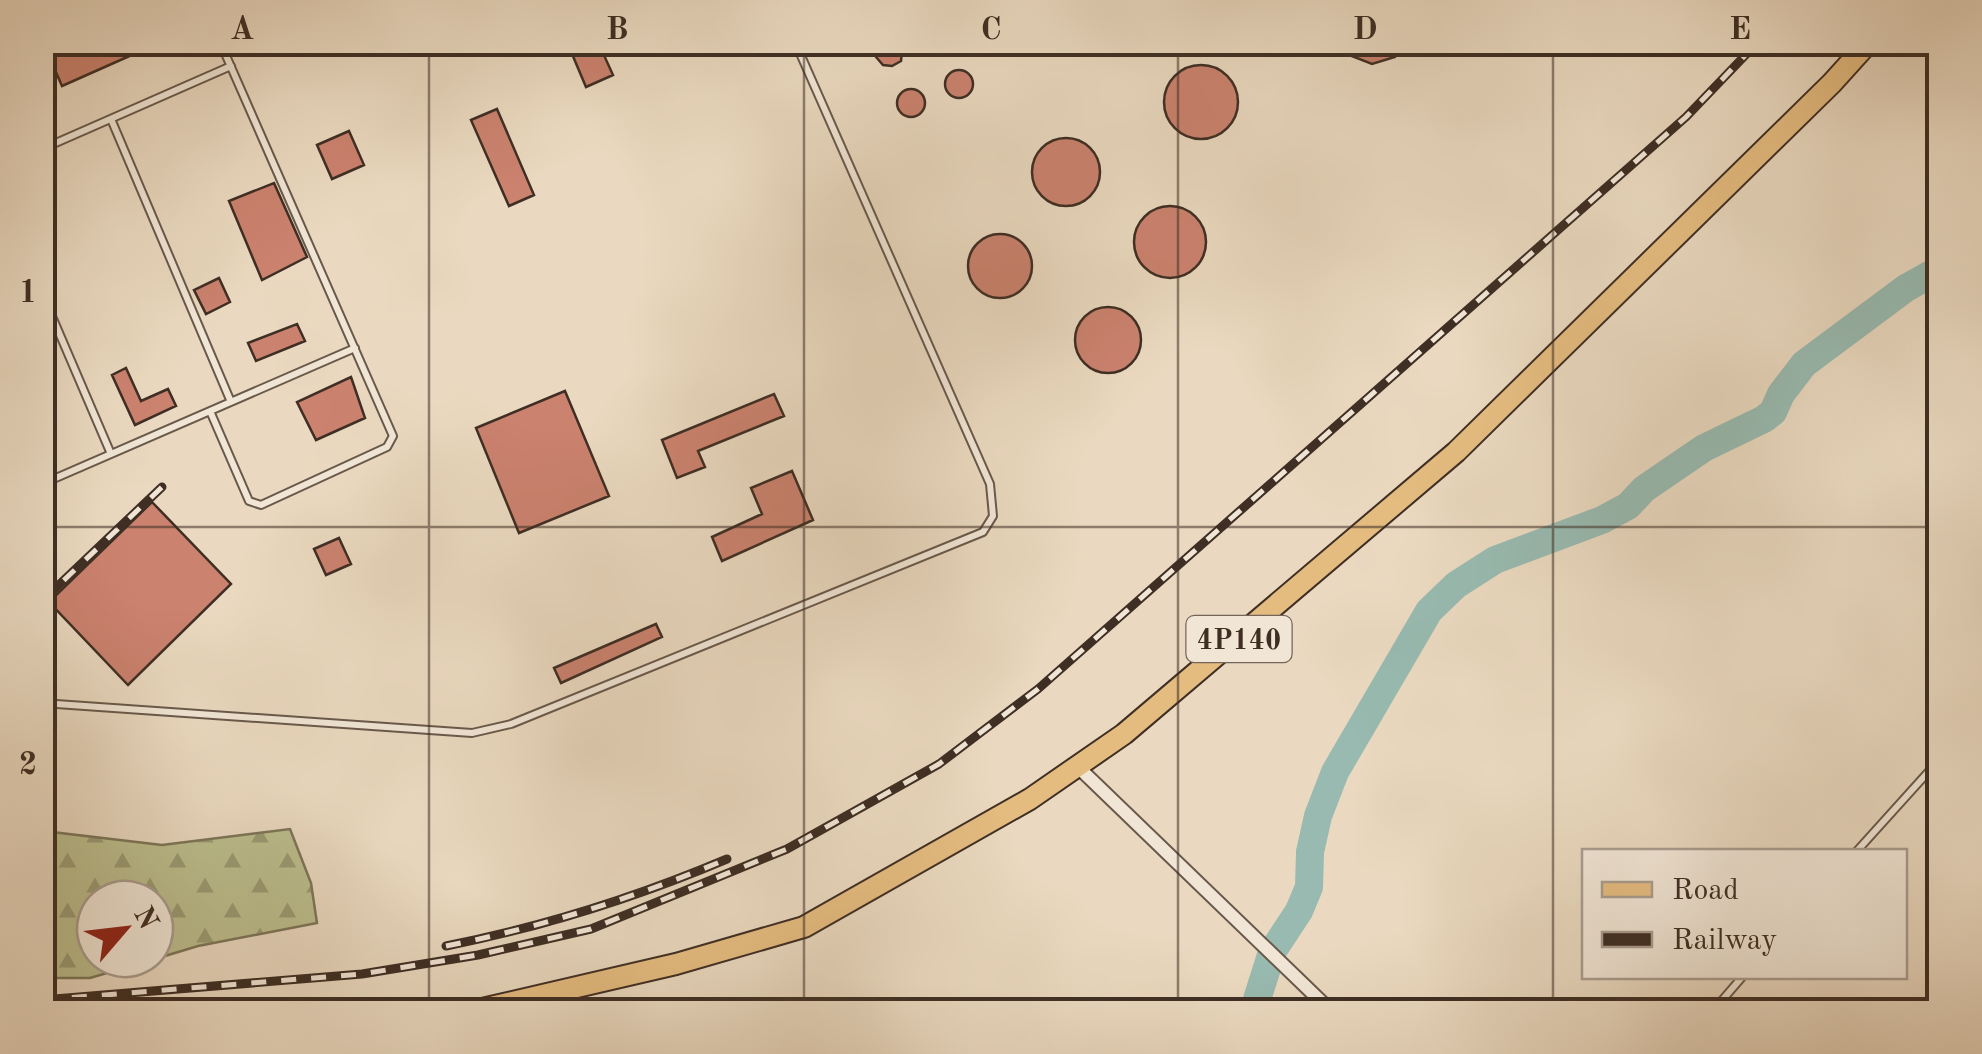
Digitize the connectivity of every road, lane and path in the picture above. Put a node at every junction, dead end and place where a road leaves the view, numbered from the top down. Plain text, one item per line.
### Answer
1 (226, 42) edge
2 (795, 42) edge
3 (1870, 42) edge
4 (231, 66) junction
5 (111, 119) junction
6 (42, 149) edge
7 (42, 293) edge
8 (355, 348) junction
9 (232, 402) junction
10 (210, 411) junction
11 (112, 454) junction
12 (42, 484) edge
13 (42, 703) edge
14 (1940, 759) edge
15 (1078, 766) junction
16 (1859, 849) edge
17 (1740, 979) edge
18 (468, 1012) edge
19 (1332, 1012) edge
20 (1712, 1012) edge

1 - 4 lane
2 - 13 lane
3 - 15 main road, 4P140
4 - 5 lane
4 - 8 lane
5 - 6 lane
5 - 9 lane
7 - 11 lane
8 - 9 lane
8 - 10 lane
9 - 10 lane
10 - 11 lane
11 - 12 lane
14 - 16 lane
15 - 18 main road, 4P140
15 - 19 street
17 - 20 lane

